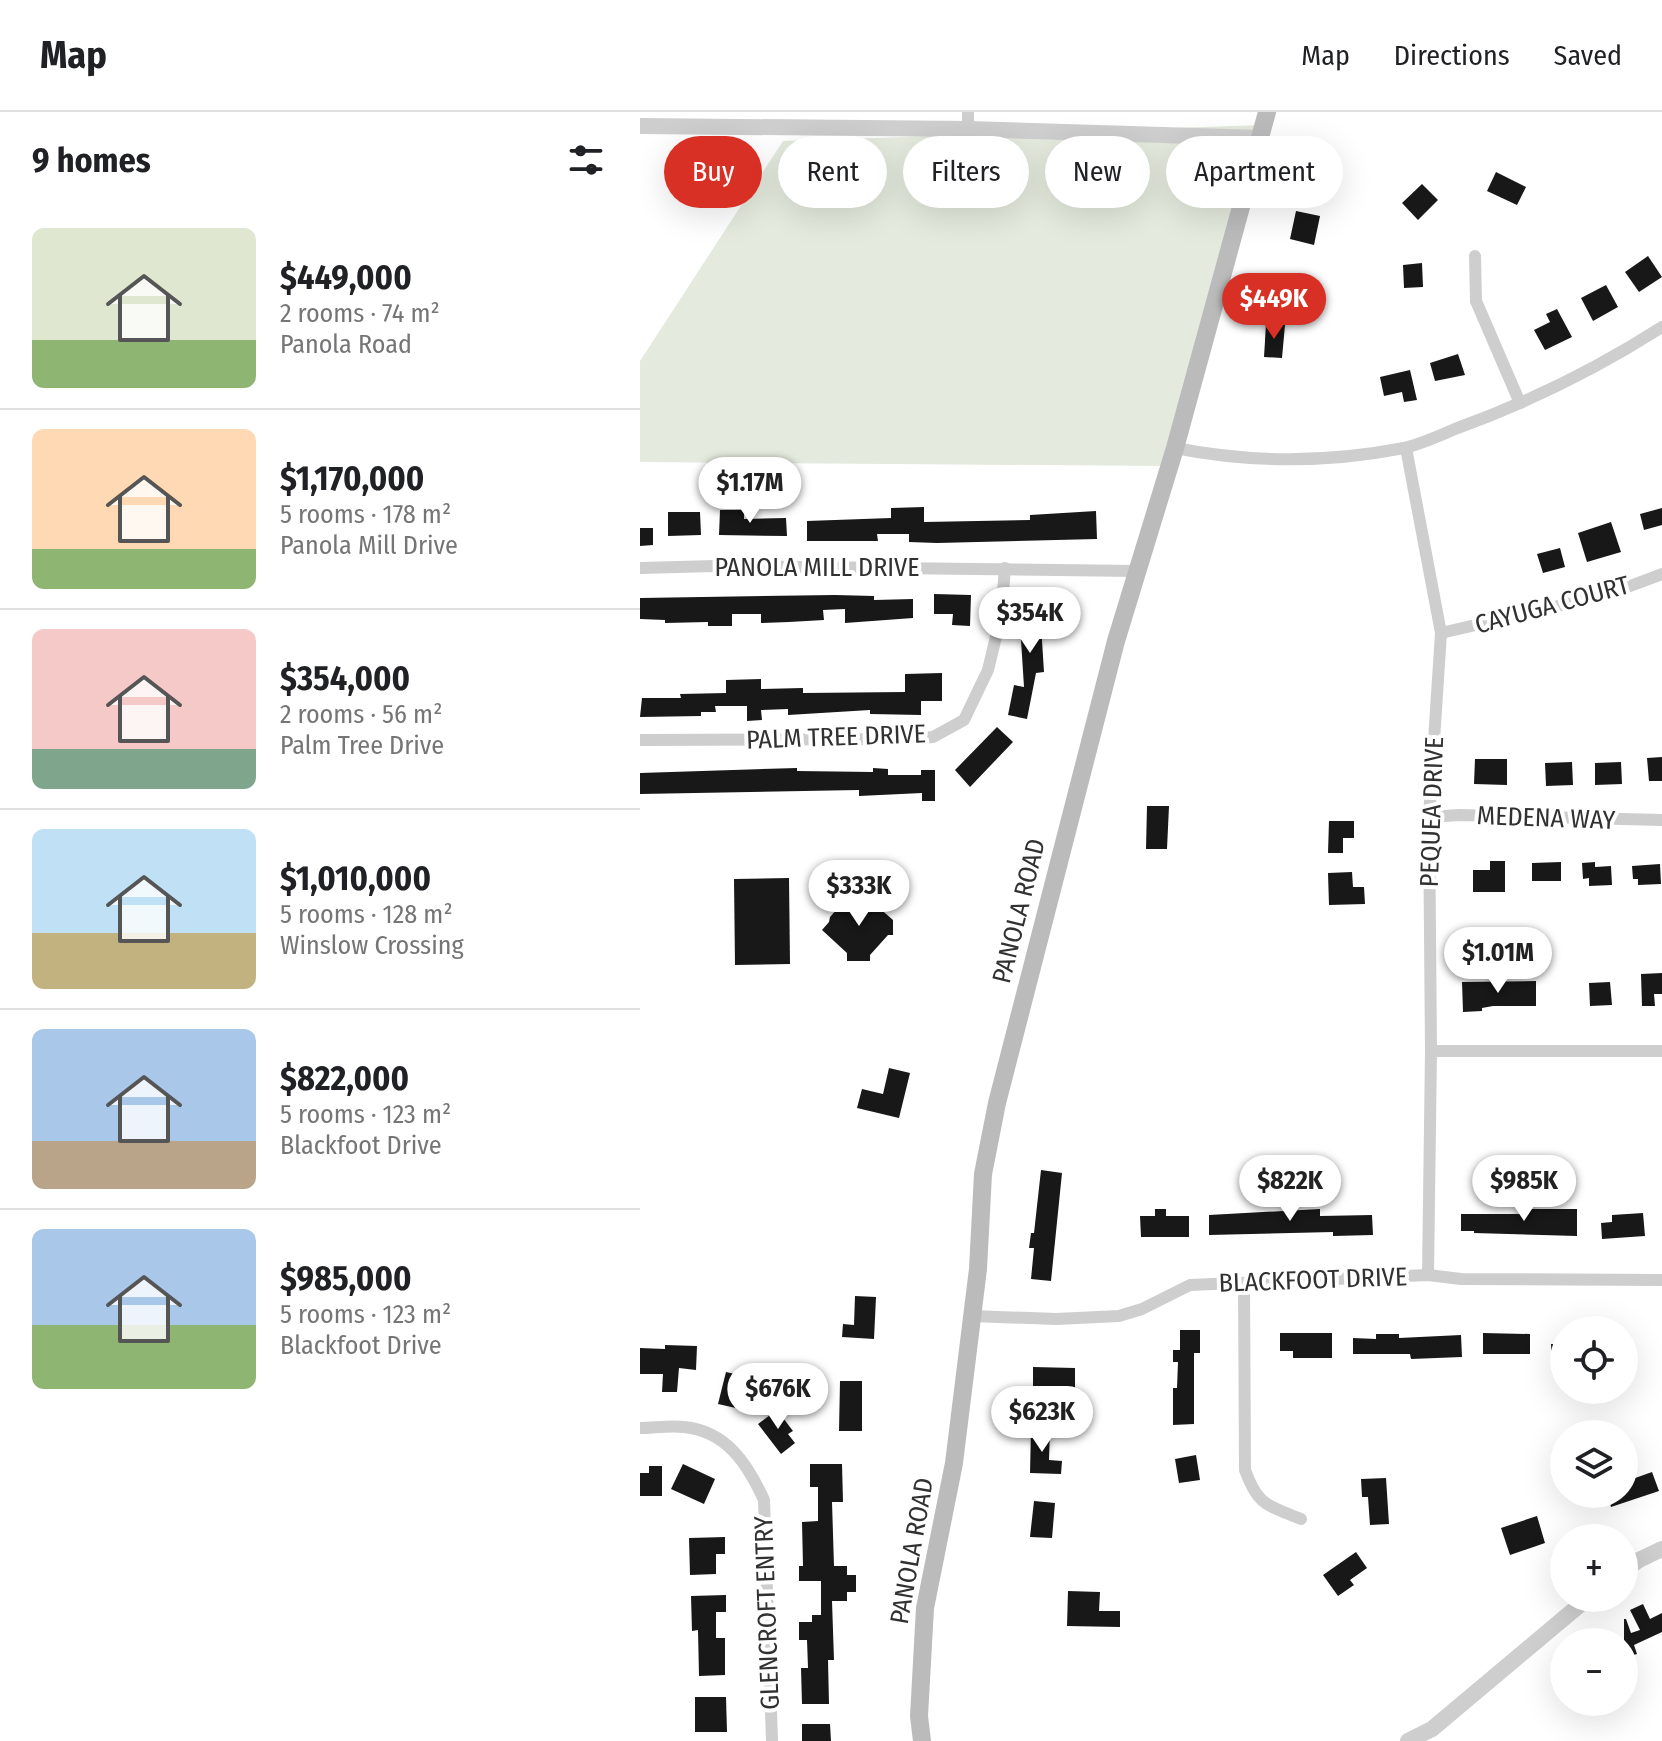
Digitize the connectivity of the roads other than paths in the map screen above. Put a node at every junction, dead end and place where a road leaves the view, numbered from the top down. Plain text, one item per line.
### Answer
1 (1267, 112) edge
2 (968, 120) edge
3 (640, 126) edge
4 (1228, 136) edge
5 (1261, 136) edge
6 (1242, 208) edge
7 (1475, 256) dead end
8 (1662, 327) edge
9 (1520, 403) junction
10 (1175, 448) junction
11 (1406, 448) junction
12 (640, 568) edge
13 (1005, 568) junction
14 (1137, 571) junction
15 (1662, 574) edge
16 (1441, 633) junction
17 (640, 740) edge
18 (1429, 817) junction
19 (1662, 820) edge
20 (1431, 1051) junction
21 (1662, 1051) edge
22 (1428, 1275) junction
23 (1662, 1280) edge
24 (1244, 1283) junction
25 (971, 1316) junction
26 (640, 1428) edge
27 (1301, 1519) dead end
28 (1662, 1549) edge
29 (1638, 1561) edge
30 (1571, 1612) edge
31 (919, 1716) junction
32 (772, 1741) edge
33 (911, 1741) edge
34 (922, 1741) edge
35 (1408, 1741) edge

1 - 5 main road, PANOLA ROAD
2 - 3 street
2 - 4 street
6 - 10 main road, PANOLA ROAD
7 - 9 street
8 - 9 street
9 - 11 street
10 - 11 street
10 - 14 main road, PANOLA ROAD
11 - 16 street, PEQUEA DRIVE
12 - 13 street, PANOLA MILL DRIVE
13 - 14 street, PANOLA MILL DRIVE
13 - 17 street, PALM TREE DRIVE
14 - 25 main road, PANOLA ROAD
15 - 16 street, CAYUGA COURT
16 - 18 street, PEQUEA DRIVE
18 - 19 street, MEDENA WAY
18 - 20 street, PEQUEA DRIVE
20 - 21 street
20 - 22 street, PEQUEA DRIVE
22 - 23 street, BLACKFOOT DRIVE
22 - 24 street, BLACKFOOT DRIVE
24 - 25 street, BLACKFOOT DRIVE
24 - 27 street
25 - 31 main road, PANOLA ROAD
26 - 32 street, GLENCROFT ENTRY
28 - 29 street
30 - 35 street
31 - 33 street
31 - 34 main road, PANOLA ROAD

